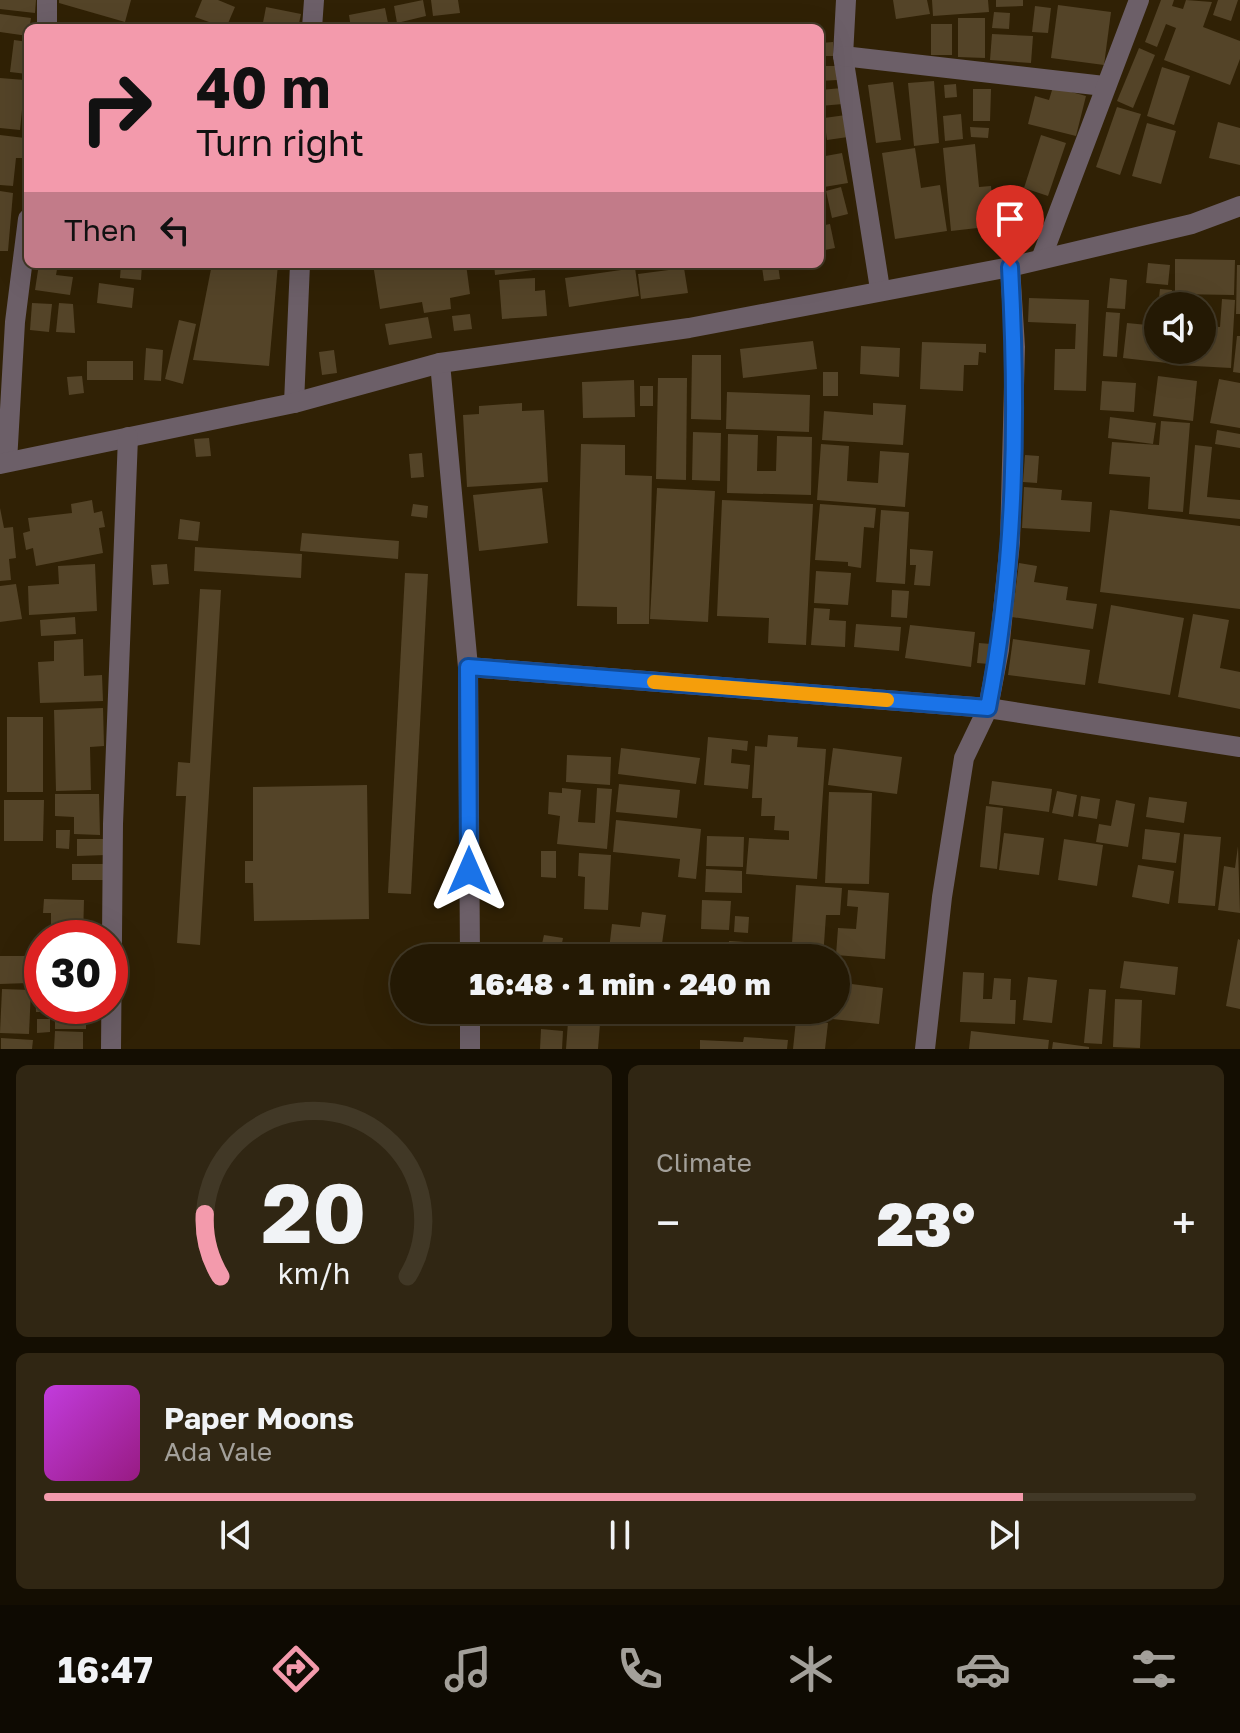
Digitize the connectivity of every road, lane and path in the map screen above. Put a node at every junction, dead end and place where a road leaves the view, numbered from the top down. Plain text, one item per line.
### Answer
1 (47, 0) edge
2 (314, 0) edge
3 (846, 0) edge
4 (1139, 0) edge
5 (47, 24) edge
6 (312, 24) edge
7 (843, 56) junction
8 (1104, 86) junction
9 (1240, 206) edge
10 (24, 251) edge
11 (1041, 259) junction
12 (1010, 267) junction
13 (300, 268) edge
14 (880, 289) junction
15 (440, 363) junction
16 (294, 403) junction
17 (128, 437) junction
18 (4, 463) edge
19 (468, 667) junction
20 (988, 708) junction
21 (1240, 747) edge
22 (470, 944) edge
23 (470, 1024) edge
24 (111, 1049) edge
25 (470, 1049) edge
26 (925, 1049) edge

1 - 5 street
2 - 6 street
3 - 7 street
4 - 8 street
7 - 8 street
7 - 14 street
8 - 11 street
9 - 11 street
10 - 18 street
11 - 12 street
12 - 14 street
12 - 20 street
13 - 16 street
14 - 15 street
15 - 16 street
15 - 19 street
16 - 17 street
17 - 18 street
17 - 24 street
19 - 20 street
19 - 22 street
20 - 21 street
20 - 26 street
23 - 25 street

